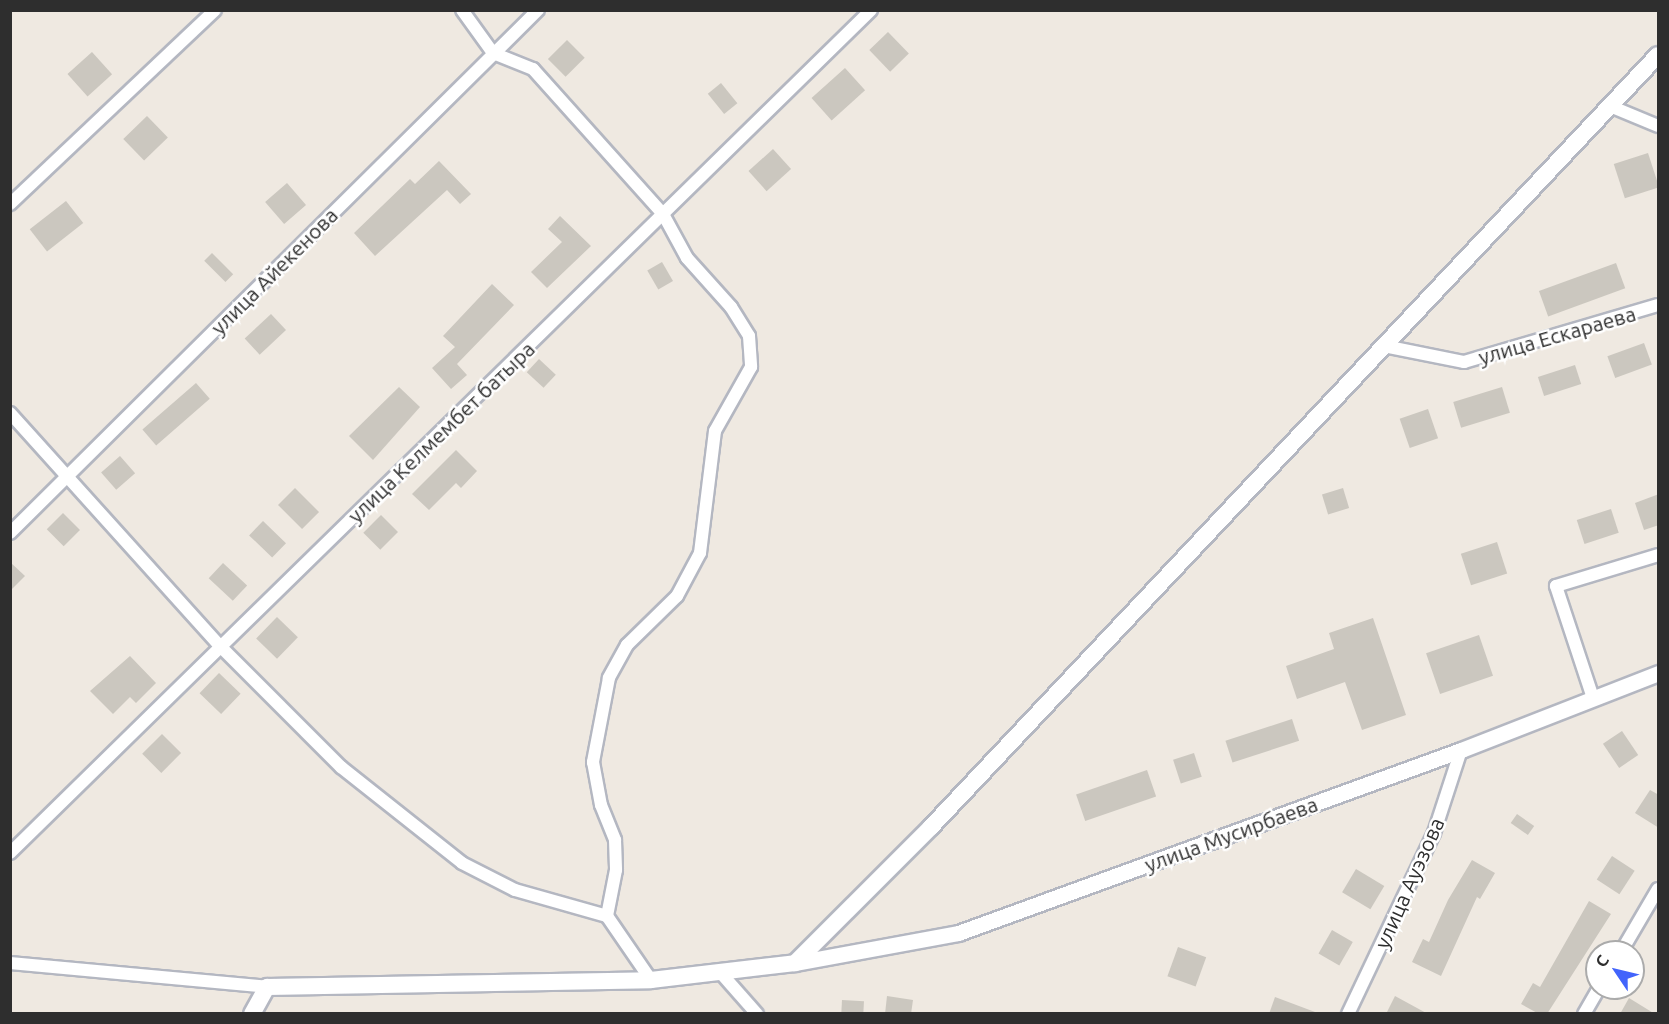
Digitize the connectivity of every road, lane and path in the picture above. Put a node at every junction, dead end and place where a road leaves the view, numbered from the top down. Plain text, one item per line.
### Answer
1 (215, 10) edge
2 (462, 10) edge
3 (538, 10) edge
4 (871, 10) edge
5 (493, 53) junction
6 (1659, 55) edge
7 (1610, 106) junction
8 (1659, 126) edge
9 (10, 204) edge
10 (663, 214) junction
11 (1659, 304) edge
12 (1384, 346) junction
13 (10, 413) edge
14 (70, 475) junction
15 (10, 533) edge
16 (1659, 555) edge
17 (221, 647) junction
18 (1659, 673) edge
19 (1593, 698) junction
20 (1461, 750) junction
21 (10, 853) edge
22 (1659, 889) edge
23 (607, 916) junction
24 (1628, 940) edge
25 (10, 963) edge
26 (795, 963) junction
27 (720, 972) junction
28 (651, 980) junction
29 (267, 987) junction
30 (1592, 1000) edge
31 (252, 1014) edge
32 (757, 1014) edge
33 (1348, 1014) edge
34 (1584, 1014) edge

1 - 9 street
2 - 5 street
3 - 5 street, улица Айекенова
4 - 10 street, улица Келмембет батыра
5 - 10 street
5 - 14 street, улица Айекенова
6 - 7 main road
7 - 8 street
7 - 12 main road
10 - 17 street, улица Келмембет батыра
10 - 23 street
11 - 12 street, улица Ескараева
12 - 26 main road
13 - 14 street
14 - 15 street, улица Айекенова
14 - 17 street
16 - 19 street
17 - 21 street, улица Келмембет батыра
17 - 23 street
18 - 19 street, улица Мусирбаева
19 - 20 street, улица Мусирбаева
20 - 26 street, улица Мусирбаева
20 - 33 street, улица Ауэзова
22 - 24 street
23 - 28 street
25 - 29 street
26 - 27 main road
27 - 28 main road
27 - 32 street
28 - 29 main road
29 - 31 main road
30 - 34 street

